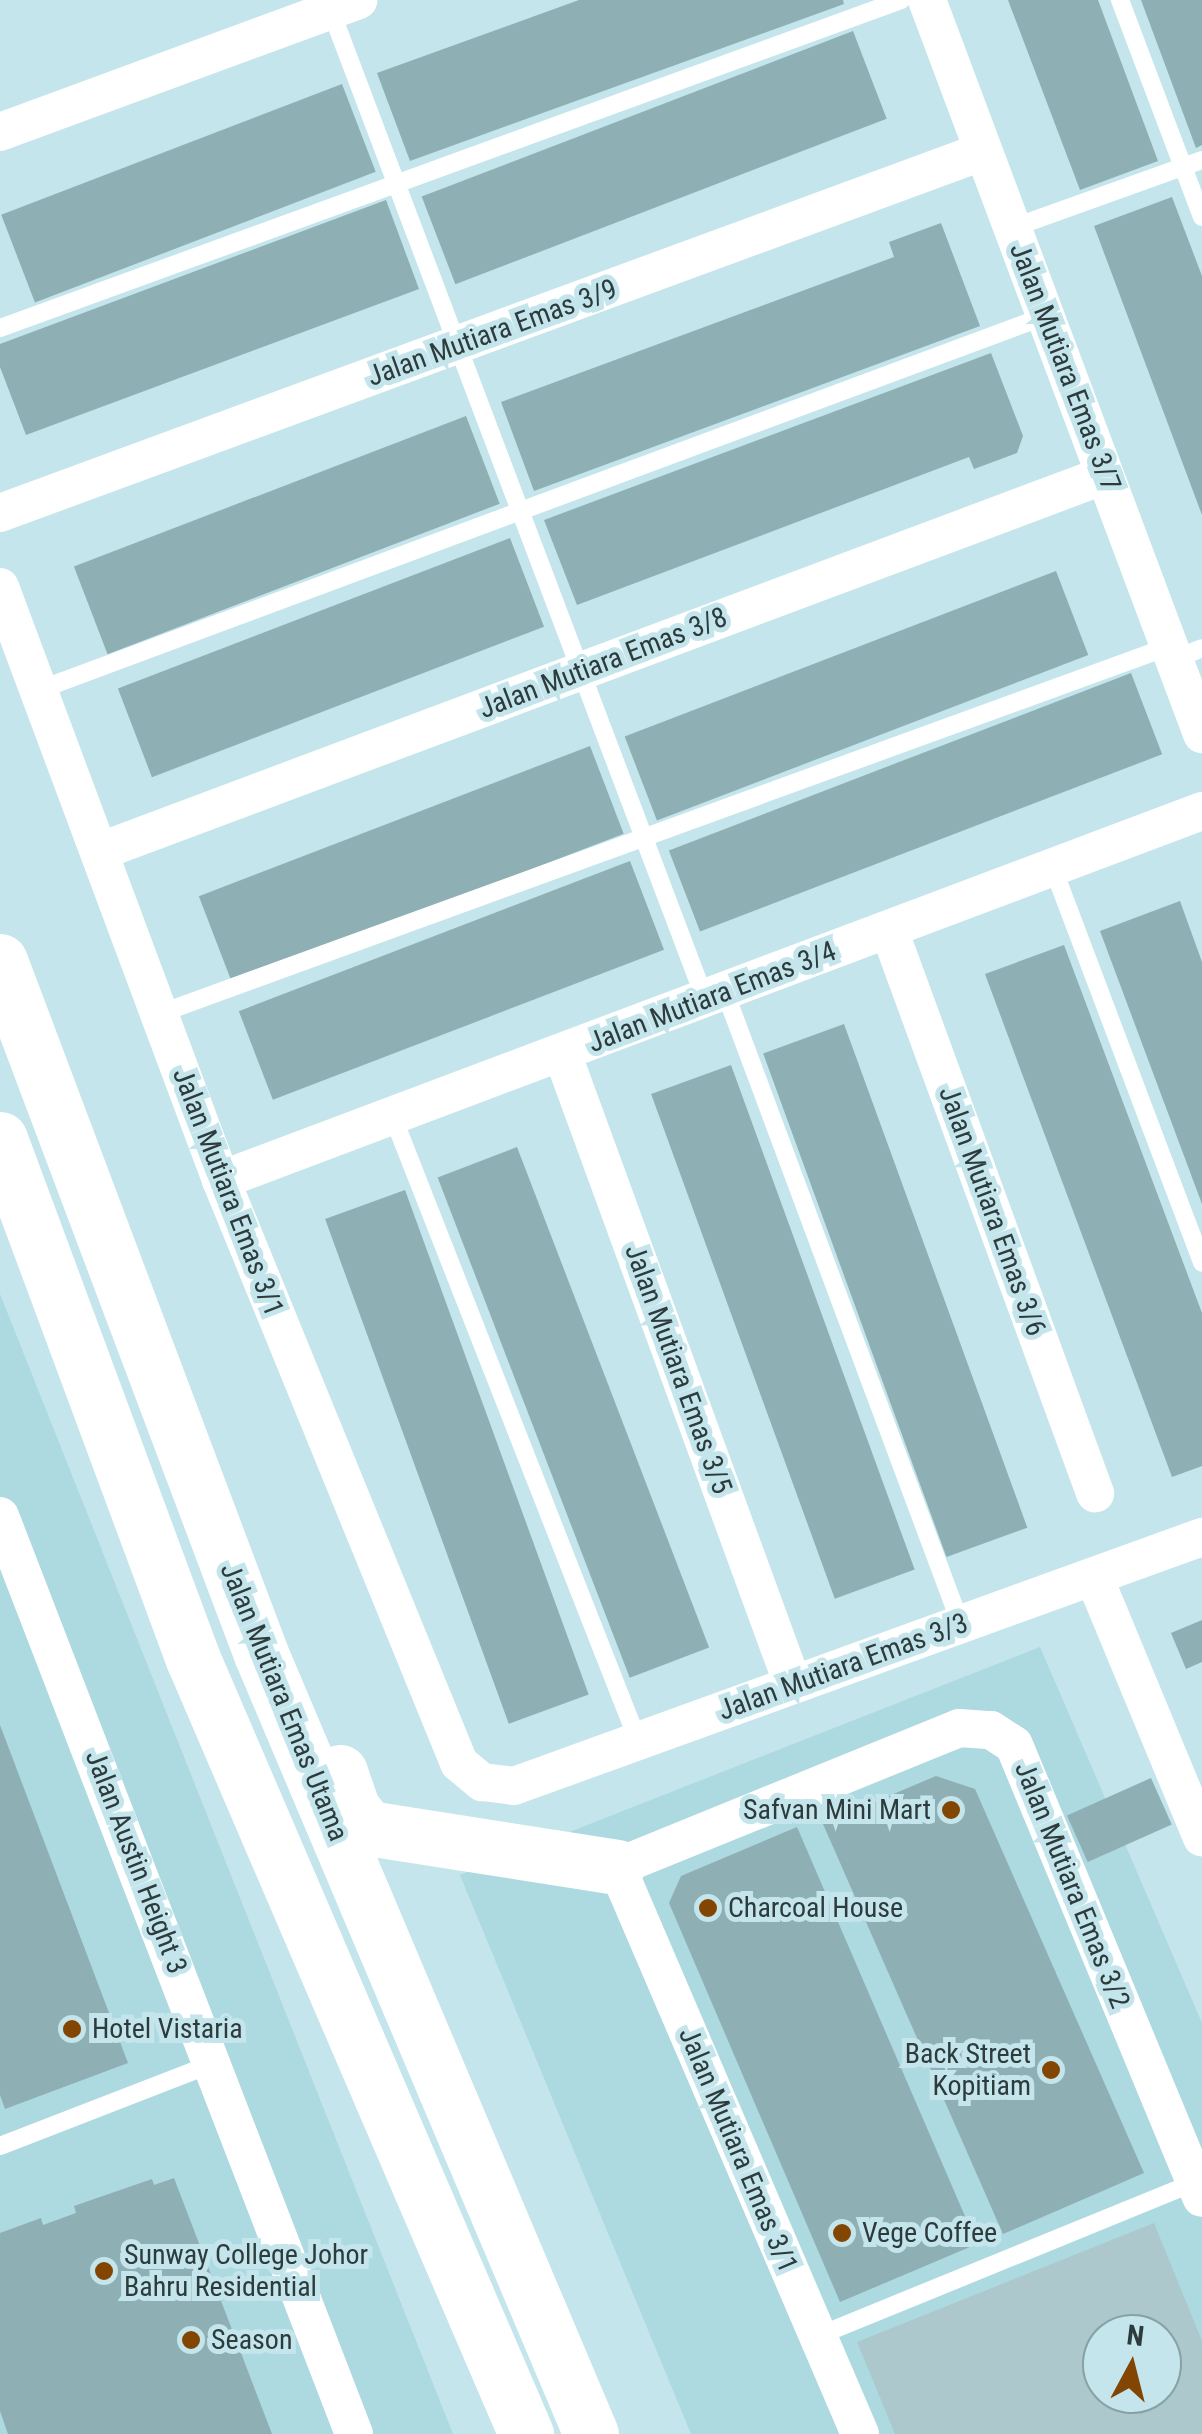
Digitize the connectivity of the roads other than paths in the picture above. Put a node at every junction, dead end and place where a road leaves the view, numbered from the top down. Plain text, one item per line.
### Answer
1 (900, 0) edge
2 (927, 0) edge
3 (1120, 0) edge
4 (345, 5) edge
5 (0, 132) edge
6 (984, 151) junction
7 (1202, 160) edge
8 (1183, 168) junction
9 (398, 182) junction
10 (1202, 217) edge
11 (1012, 228) junction
12 (1046, 316) junction
13 (0, 328) edge
14 (457, 346) junction
15 (1105, 475) junction
16 (522, 511) junction
17 (0, 514) edge
18 (0, 587) edge
19 (1182, 651) edge
20 (582, 672) junction
21 (39, 690) junction
22 (1202, 734) edge
23 (1202, 811) edge
24 (642, 839) junction
25 (102, 851) junction
26 (1053, 868) junction
27 (889, 930) junction
28 (0, 961) edge
29 (715, 996) junction
30 (159, 1014) junction
31 (562, 1053) junction
32 (393, 1117) junction
33 (0, 1138) edge
34 (221, 1180) junction
35 (1202, 1263) edge
36 (1095, 1493) dead end
37 (1, 1519) edge
38 (1202, 1537) edge
39 (1094, 1577) junction
40 (961, 1625) junction
41 (261, 1654) junction
42 (794, 1685) junction
43 (638, 1741) junction
44 (482, 1782) joint
45 (1202, 1838) edge
46 (618, 1867) junction
47 (214, 2063) junction
48 (0, 2146) edge
49 (1198, 2190) edge
50 (818, 2336) junction
51 (354, 2434) edge
52 (526, 2434) edge
53 (591, 2434) edge
54 (860, 2434) edge

1 - 9 lane
2 - 6 street, Jalan Mutiara Emas 3/7
3 - 8 lane
4 - 5 street
4 - 9 lane
6 - 11 street, Jalan Mutiara Emas 3/7
6 - 14 street, Jalan Mutiara Emas 3/9
7 - 8 lane
8 - 10 lane
8 - 11 lane
9 - 13 lane
9 - 14 lane
11 - 12 street, Jalan Mutiara Emas 3/7
12 - 15 street, Jalan Mutiara Emas 3/7
12 - 16 lane
14 - 16 lane
14 - 17 street, Jalan Mutiara Emas 3/9
15 - 19 street, Jalan Mutiara Emas 3/7
15 - 20 street, Jalan Mutiara Emas 3/8
16 - 20 lane
16 - 21 lane
18 - 21 street, Jalan Mutiara Emas 3/1
19 - 22 street, Jalan Mutiara Emas 3/7
19 - 24 lane
20 - 24 lane
20 - 25 street, Jalan Mutiara Emas 3/8
21 - 25 street, Jalan Mutiara Emas 3/1
23 - 26 street, Jalan Mutiara Emas 3/4
24 - 29 lane
24 - 30 lane
25 - 30 street, Jalan Mutiara Emas 3/1
26 - 27 street, Jalan Mutiara Emas 3/4
26 - 35 lane
27 - 29 street, Jalan Mutiara Emas 3/4
27 - 36 street, Jalan Mutiara Emas 3/6
28 - 41 main road, Jalan Mutiara Emas Utama
29 - 31 street, Jalan Mutiara Emas 3/4
29 - 40 lane
30 - 34 street, Jalan Mutiara Emas 3/1
31 - 32 street, Jalan Mutiara Emas 3/4
31 - 42 street, Jalan Mutiara Emas 3/5
32 - 34 street, Jalan Mutiara Emas 3/4
32 - 43 lane
33 - 52 main road
34 - 44 street, Jalan Mutiara Emas 3/1
37 - 47 street, Jalan Austin Height 3
38 - 39 street, Jalan Mutiara Emas 3/3
39 - 40 street, Jalan Mutiara Emas 3/3
39 - 45 street
40 - 42 street, Jalan Mutiara Emas 3/3
41 - 46 main road
41 - 53 main road, Jalan Mutiara Emas Utama
42 - 43 street, Jalan Mutiara Emas 3/3
43 - 44 street, Jalan Mutiara Emas 3/3
46 - 49 street, Jalan Mutiara Emas 3/2
46 - 50 street, Jalan Mutiara Emas 3/1
47 - 48 lane
47 - 51 street, Jalan Austin Height 3
49 - 50 lane
50 - 54 street, Jalan Mutiara Emas 3/1

